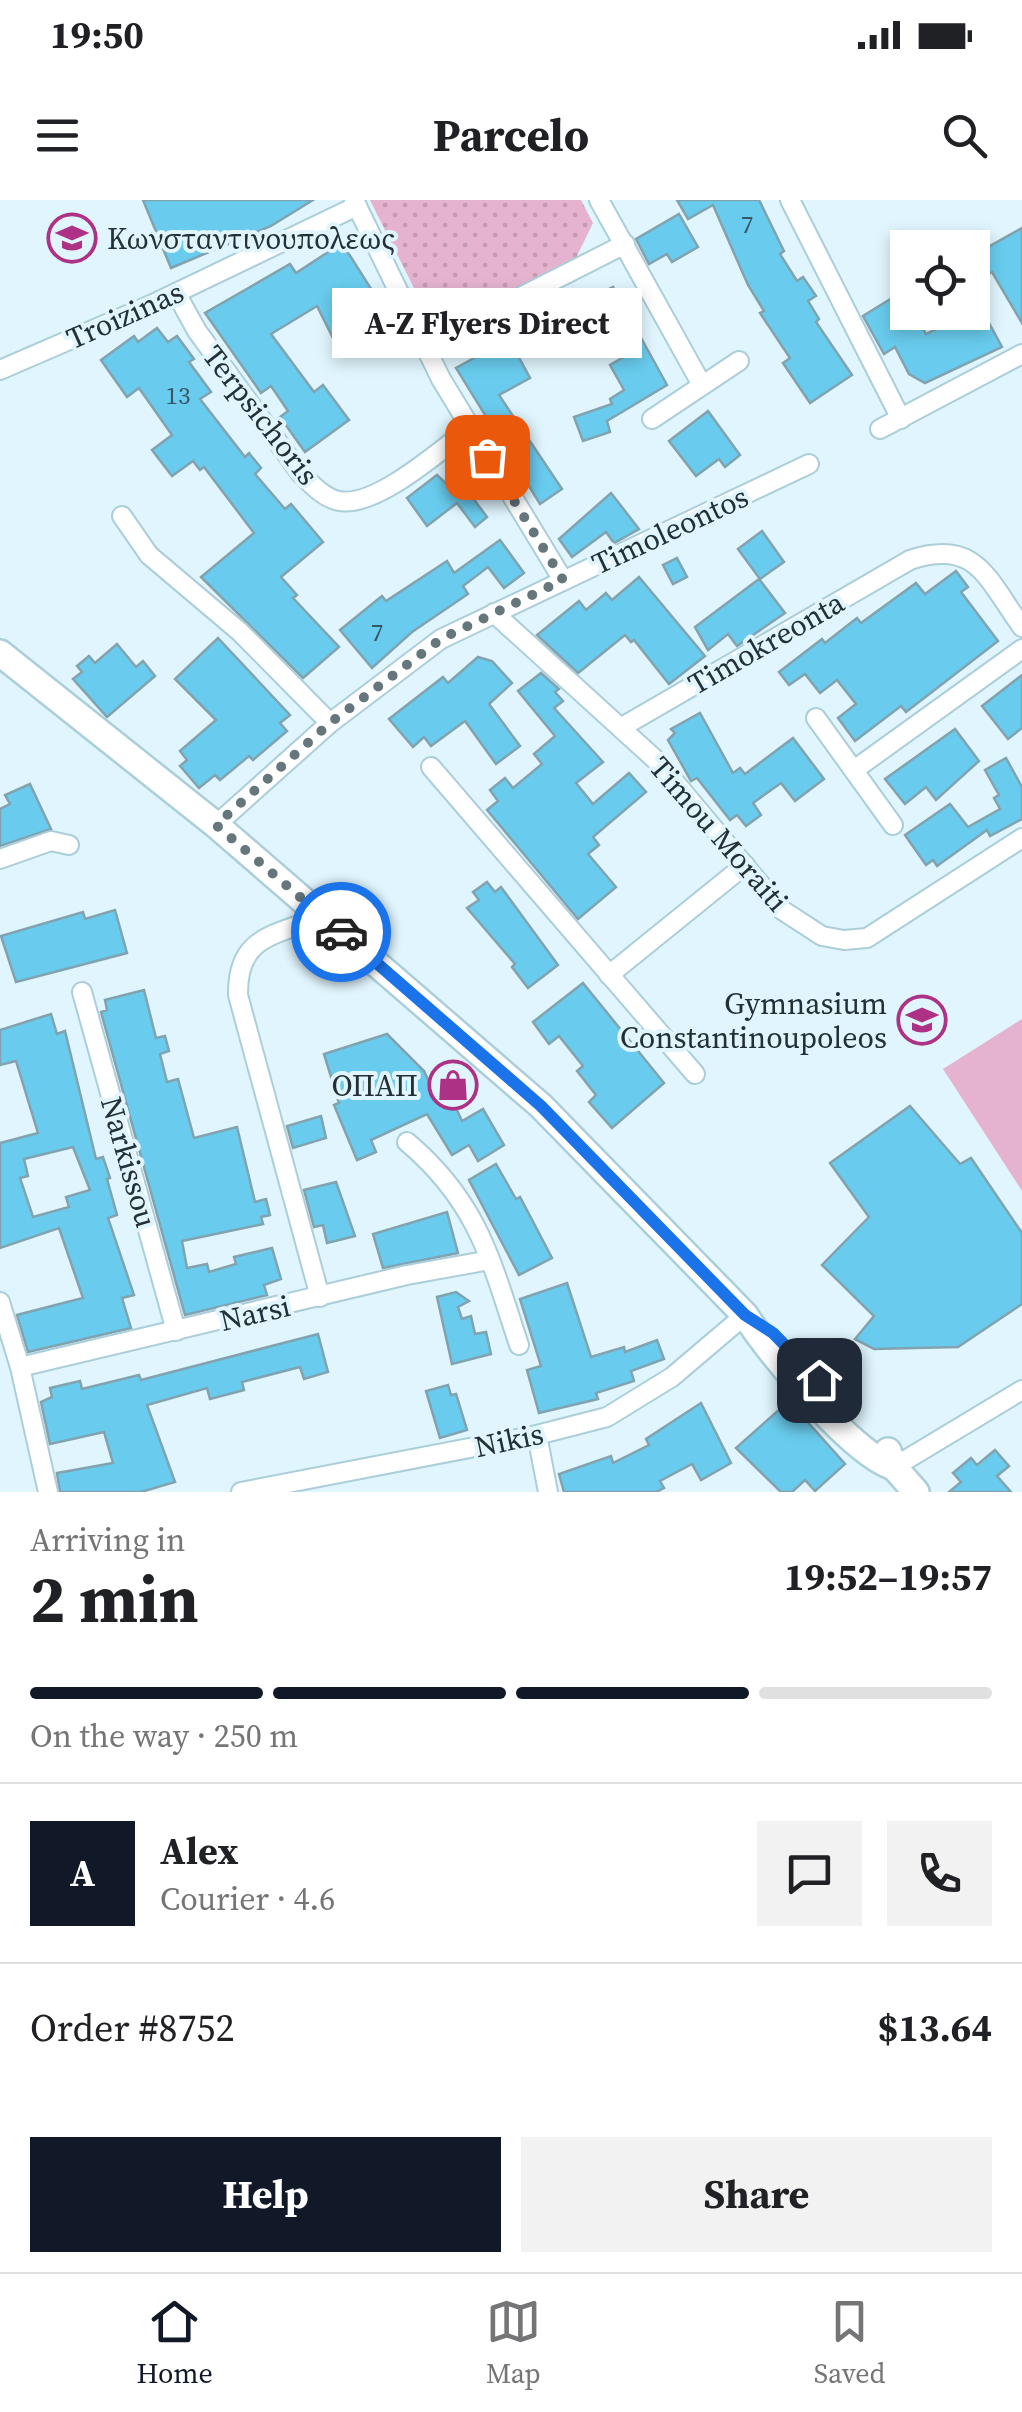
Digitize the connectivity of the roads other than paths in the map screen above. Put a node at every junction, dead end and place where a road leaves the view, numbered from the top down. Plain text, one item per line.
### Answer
1 (599, 200) edge
2 (793, 201) edge
3 (356, 203) edge
4 (624, 244) junction
5 (176, 293) junction
6 (424, 346) junction
7 (1022, 354) edge
8 (739, 361) dead end
9 (0, 370) edge
10 (702, 385) junction
11 (652, 419) dead end
12 (902, 419) junction
13 (880, 429) dead end
14 (469, 430) junction
15 (809, 464) dead end
16 (122, 516) dead end
17 (563, 580) junction
18 (494, 613) junction
19 (1022, 626) edge
20 (1022, 648) edge
21 (0, 653) edge
22 (816, 718) dead end
23 (330, 723) junction
24 (622, 727) junction
25 (432, 767) dead end
26 (854, 770) junction
27 (216, 825) junction
28 (893, 825) dead end
29 (1022, 838) edge
30 (68, 844) dead end
31 (0, 859) edge
32 (745, 865) junction
33 (323, 916) junction
34 (610, 975) junction
35 (82, 992) dead end
36 (695, 1074) dead end
37 (407, 1142) dead end
38 (490, 1260) junction
39 (320, 1297) junction
40 (0, 1302) edge
41 (745, 1315) junction
42 (176, 1331) junction
43 (520, 1345) dead end
44 (20, 1366) junction
45 (1022, 1390) edge
46 (537, 1435) junction
47 (894, 1467) junction
48 (48, 1492) edge
49 (241, 1492) edge
50 (548, 1492) edge
51 (916, 1492) edge

1 - 4 street
2 - 12 street
3 - 5 street, Troizinas
3 - 6 street
4 - 6 street
4 - 10 street
5 - 9 street, Troizinas
5 - 14 street, Terpsichoris
6 - 14 street
7 - 12 street
8 - 10 street
10 - 11 street
12 - 13 street
14 - 17 street
15 - 17 street, Timoleontos
16 - 23 street
17 - 18 street, Timoleontos
18 - 23 street, Timoleontos
18 - 24 street, Timou Moraiti
19 - 24 street, Timokreonta
20 - 26 street
21 - 27 street
22 - 26 street
23 - 27 street, Timoleontos
24 - 32 street, Timou Moraiti
25 - 34 street
26 - 28 street
27 - 33 street
29 - 32 street, Timou Moraiti
30 - 31 street
32 - 34 street
33 - 39 street
33 - 41 street
34 - 36 street
35 - 42 street, Narkissou
37 - 38 street
38 - 39 street, Narsi
38 - 43 street
39 - 42 street, Narsi
40 - 44 street
41 - 46 street, Nikis
41 - 47 street
42 - 44 street, Narsi
44 - 48 street
45 - 47 street
46 - 49 street, Nikis
46 - 50 street
47 - 51 street

